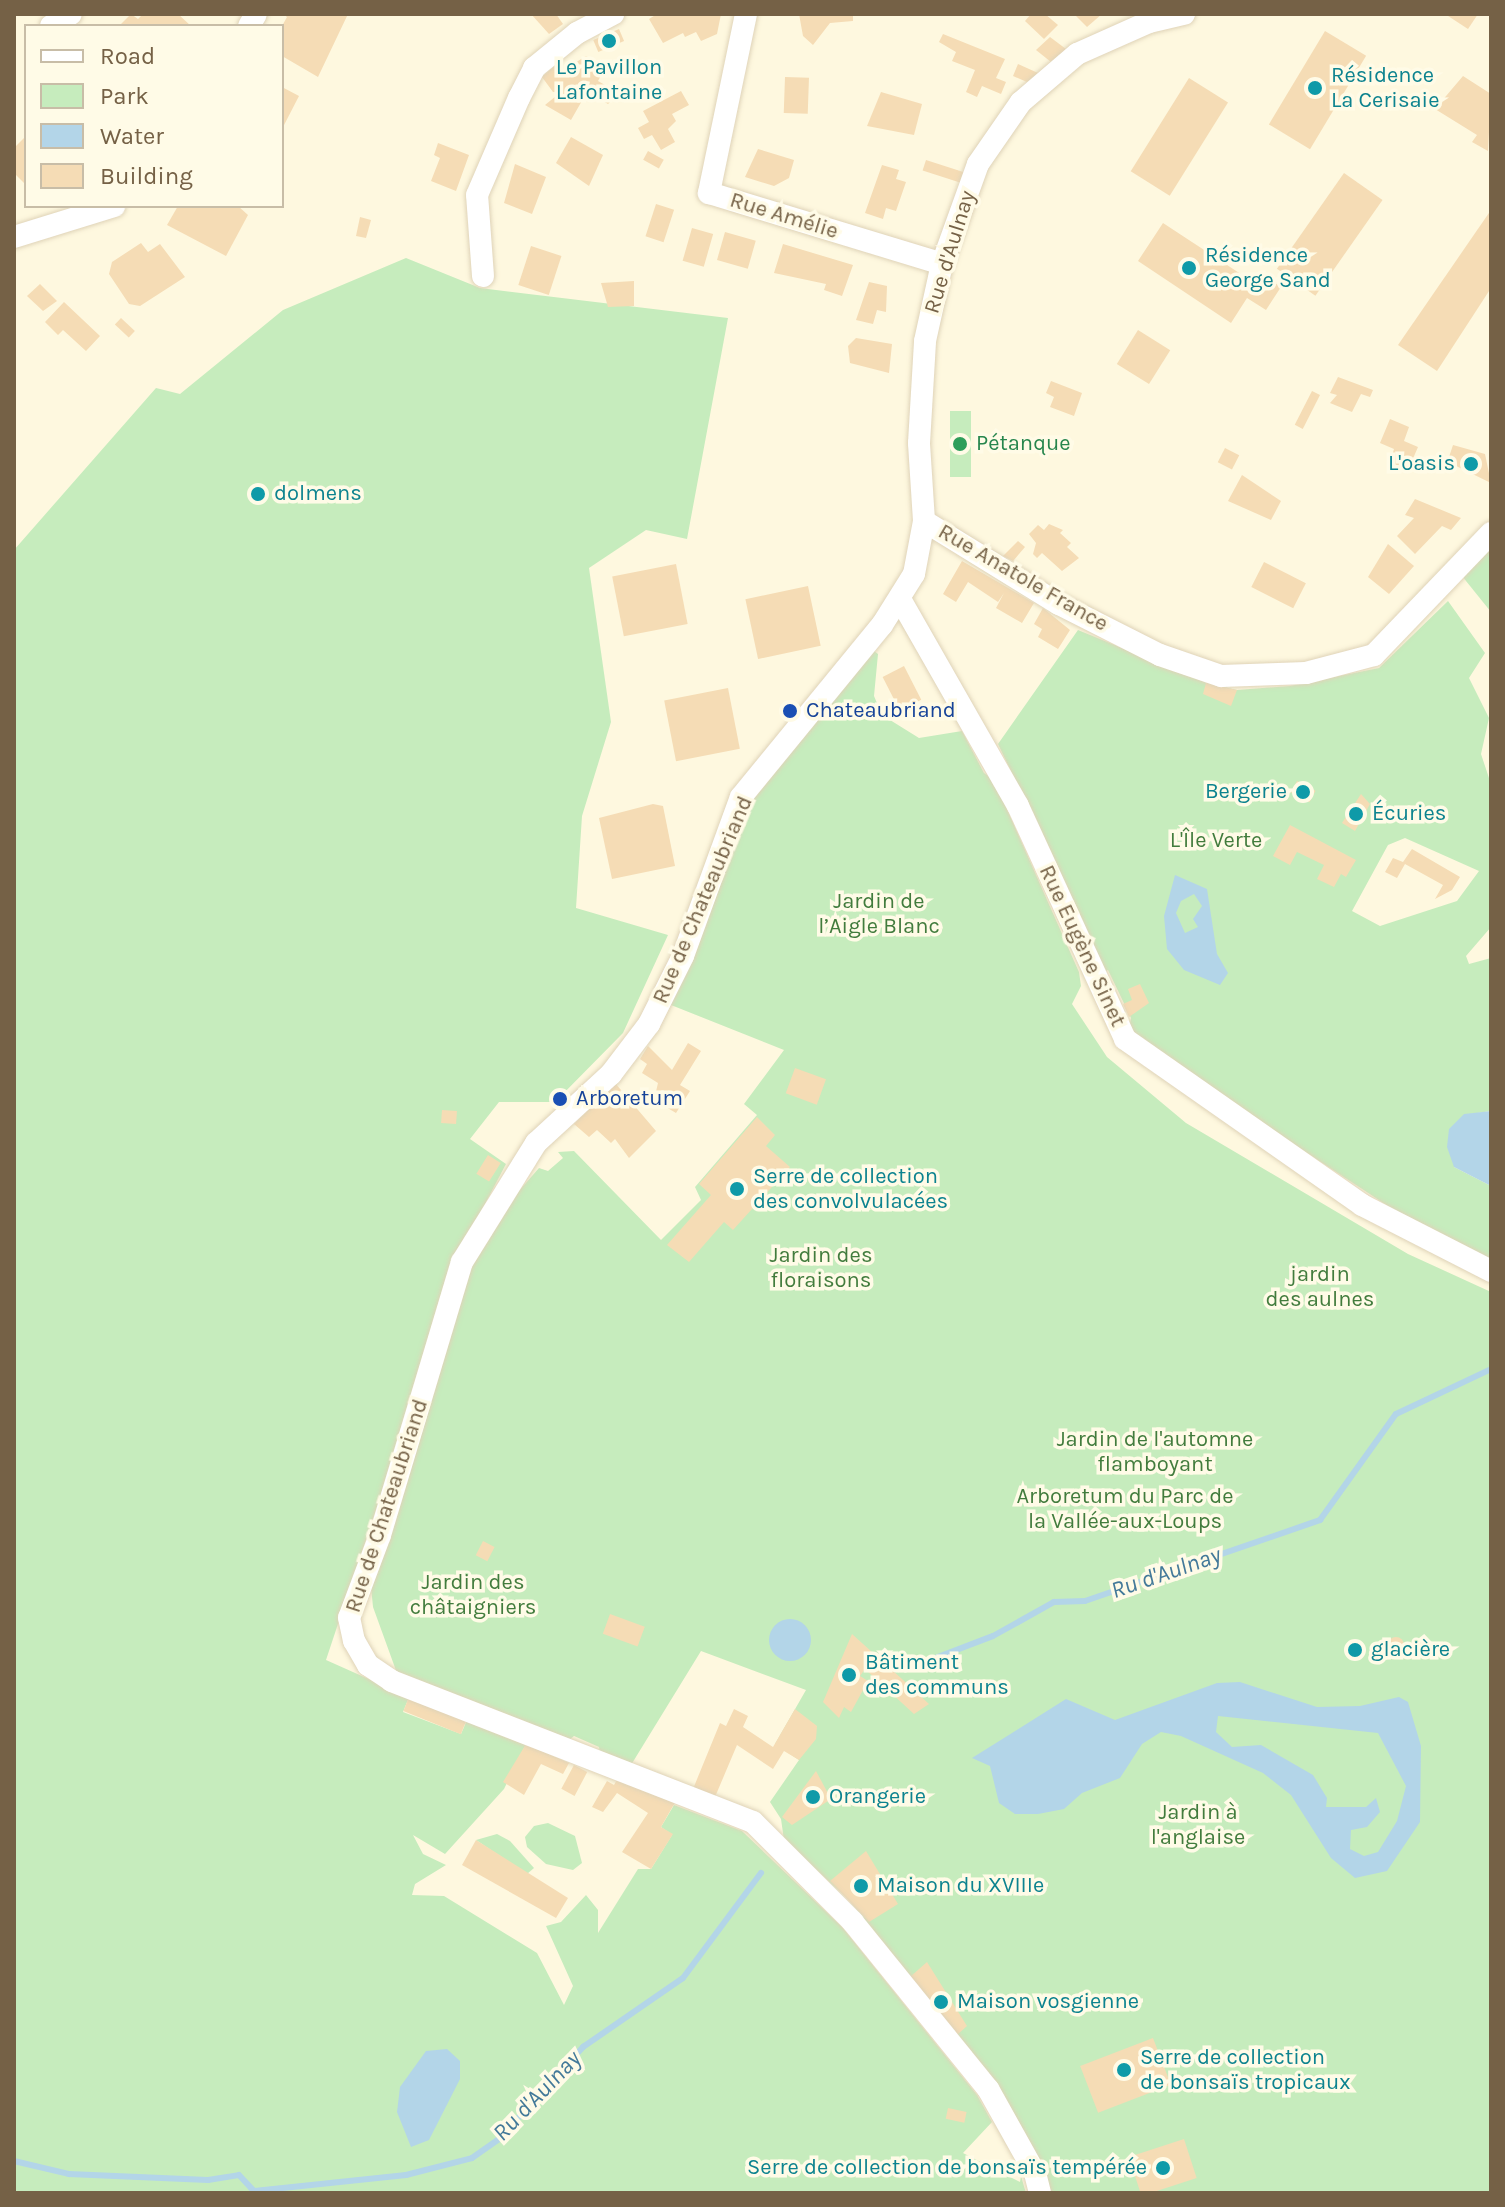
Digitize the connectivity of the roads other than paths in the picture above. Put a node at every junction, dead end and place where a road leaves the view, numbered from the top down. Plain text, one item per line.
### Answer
1 (613, 14) edge
2 (746, 14) edge
3 (1184, 14) edge
4 (108, 208) edge
5 (14, 237) edge
6 (942, 264) junction
7 (483, 276) dead end
8 (924, 521) junction
9 (1491, 533) edge
10 (900, 599) junction
11 (1491, 1271) edge
12 (1040, 2193) edge

1 - 7 street
2 - 6 street, Rue Amélie
3 - 6 street, Rue d'Aulnay
4 - 5 street
6 - 8 street, Rue d'Aulnay
8 - 9 street, Rue Anatole France
8 - 10 street, Rue d'Aulnay
10 - 11 street, Rue Eugène Sinet
10 - 12 street, Rue de Chateaubriand

